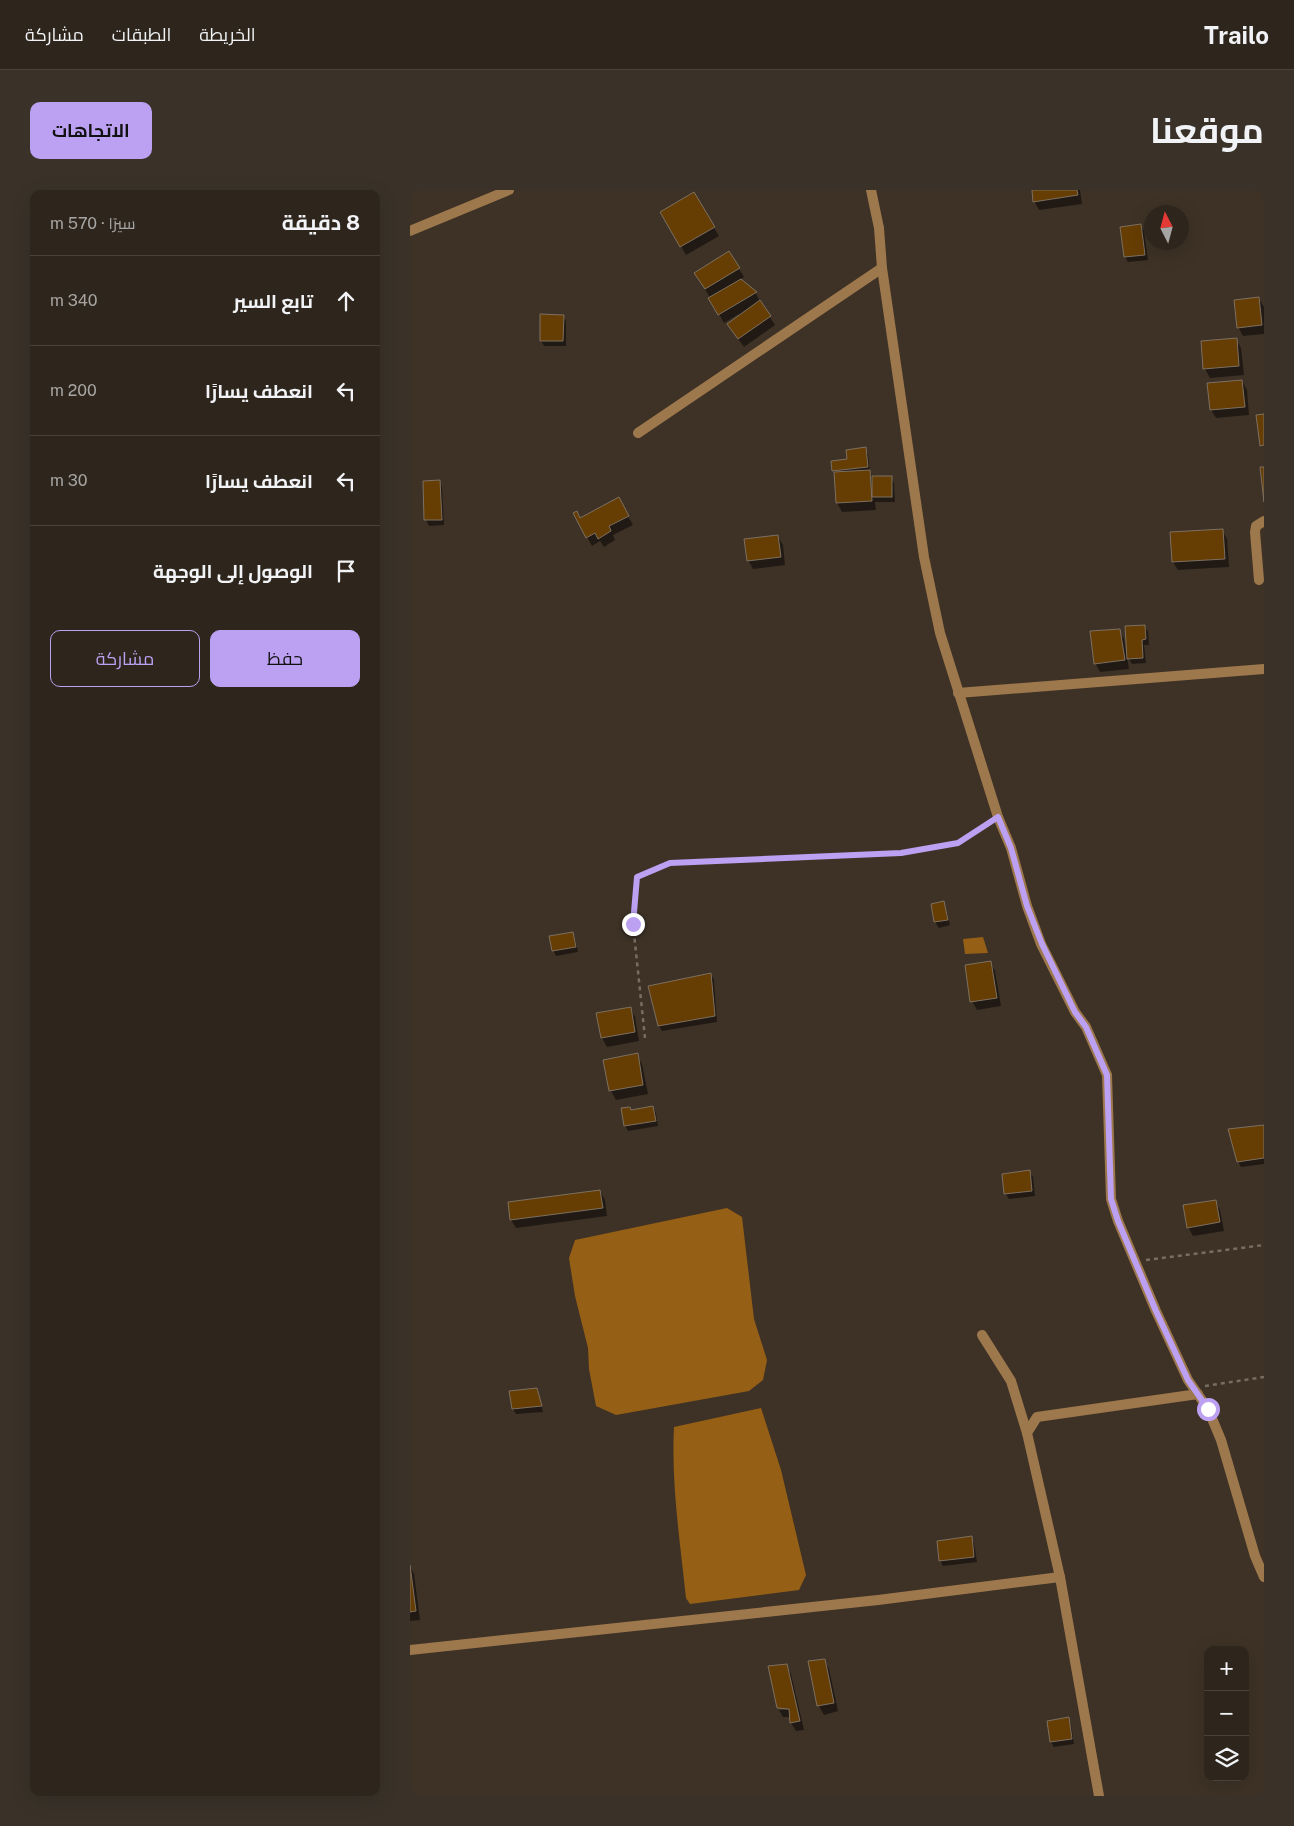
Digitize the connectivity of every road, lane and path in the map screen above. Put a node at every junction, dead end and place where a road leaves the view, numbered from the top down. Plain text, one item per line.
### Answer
1 (509, 190) edge
2 (871, 190) edge
3 (410, 231) edge
4 (882, 268) junction
5 (638, 433) dead end
6 (1264, 521) edge
7 (1259, 580) dead end
8 (1264, 669) edge
9 (958, 693) junction
10 (998, 817) junction
11 (645, 1038) dead end
12 (1264, 1245) edge
13 (1135, 1261) junction
14 (982, 1335) dead end
15 (1264, 1377) edge
16 (1196, 1391) junction
17 (1028, 1433) junction
18 (1060, 1577) junction
19 (1264, 1577) edge
20 (410, 1650) edge
21 (1099, 1796) edge

1 - 3 street
2 - 4 street
4 - 5 street
4 - 9 street
6 - 7 street
8 - 9 street
9 - 10 street
10 - 11 path
10 - 13 street
12 - 13 path
13 - 16 street
14 - 17 street
15 - 16 path
16 - 17 street
16 - 19 street
17 - 18 street
18 - 20 street
18 - 21 street

